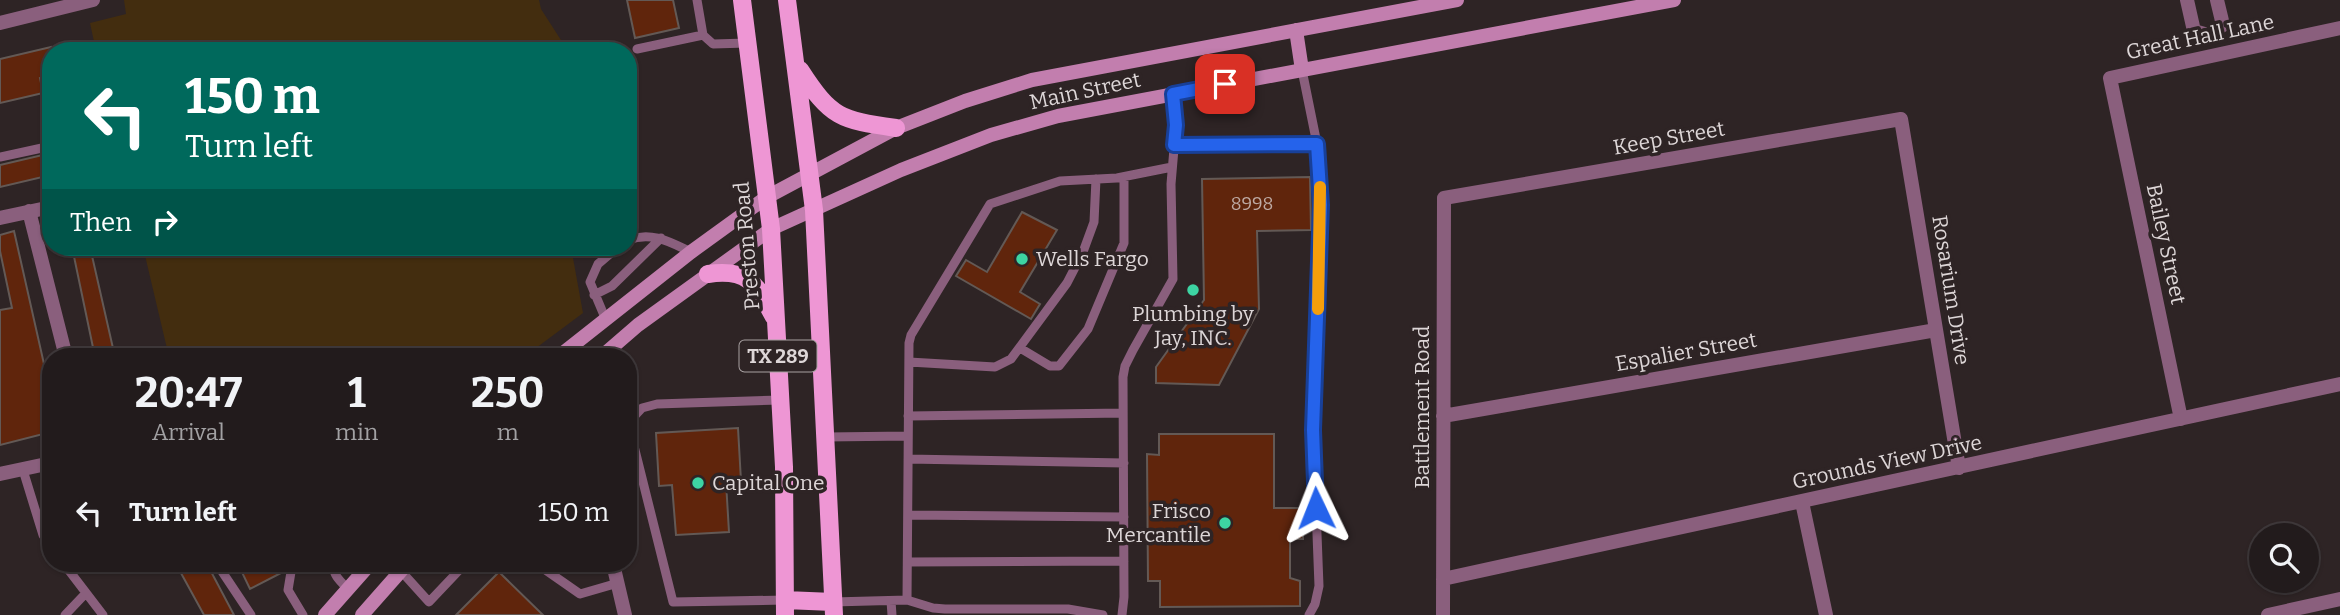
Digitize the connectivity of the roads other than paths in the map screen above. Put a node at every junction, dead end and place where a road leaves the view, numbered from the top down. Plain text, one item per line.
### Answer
1 (93, 0) edge
2 (697, 0) edge
3 (742, 0) edge
4 (787, 0) edge
5 (1457, 0) edge
6 (1674, 0) edge
7 (2186, 0) edge
8 (2217, 0) edge
9 (0, 23) edge
10 (2340, 28) edge
11 (1296, 30) junction
12 (703, 34) junction
13 (2208, 35) junction
14 (747, 43) junction
15 (637, 50) dead end
16 (2213, 55) junction
17 (797, 66) junction
18 (1302, 70) junction
19 (2110, 78) joint
20 (1173, 94) junction
21 (1901, 119) joint
22 (896, 128) junction
23 (1317, 144) junction
24 (1174, 145) junction
25 (42, 148) dead end
26 (0, 157) edge
27 (1172, 167) junction
28 (809, 173) junction
29 (1124, 177) junction
30 (1096, 178) junction
31 (767, 197) junction
32 (1444, 198) joint
33 (42, 209) edge
34 (814, 210) junction
35 (29, 211) junction
36 (0, 218) edge
37 (771, 229) junction
38 (637, 237) edge
39 (661, 237) junction
40 (691, 252) junction
41 (607, 256) edge
42 (708, 274) junction
43 (594, 295) junction
44 (606, 320) junction
45 (776, 320) junction
46 (1936, 330) junction
47 (64, 348) edge
48 (570, 348) edge
49 (611, 348) edge
50 (1020, 348) junction
51 (909, 362) junction
52 (2340, 384) edge
53 (780, 400) junction
54 (637, 413) edge
55 (1123, 413) junction
56 (908, 416) junction
57 (1443, 416) junction
58 (2181, 419) junction
59 (908, 436) junction
60 (826, 437) junction
61 (637, 455) edge
62 (908, 459) junction
63 (1124, 463) junction
64 (42, 465) edge
65 (1959, 468) junction
66 (23, 470) junction
67 (0, 474) edge
68 (1802, 502) junction
69 (908, 515) junction
70 (1124, 517) junction
71 (42, 532) edge
72 (1124, 561) junction
73 (908, 562) junction
74 (70, 572) edge
75 (222, 572) edge
76 (291, 572) edge
77 (334, 572) edge
78 (363, 572) edge
79 (400, 572) edge
80 (408, 572) edge
81 (457, 572) edge
82 (548, 572) edge
83 (615, 572) edge
84 (1443, 579) junction
85 (618, 583) junction
86 (348, 589) junction
87 (86, 593) junction
88 (2340, 599) edge
89 (907, 600) junction
90 (891, 601) junction
91 (785, 607) edge
92 (833, 609) edge
93 (65, 615) edge
94 (103, 615) edge
95 (251, 615) edge
96 (303, 615) edge
97 (325, 615) edge
98 (362, 615) edge
99 (625, 615) edge
100 (891, 615) edge
101 (1103, 615) edge
102 (1122, 615) edge
103 (1309, 615) edge
104 (1443, 615) edge
105 (1826, 615) edge
106 (2268, 615) edge

1 - 9 street
2 - 12 lane
3 - 14 main road, Preston Road / TX 289
4 - 17 main road, TX 289
5 - 11 main road, Main Street
6 - 18 main road, Main Street
7 - 13 street
8 - 13 street
10 - 16 street, Great Hall Lane
11 - 18 main road
11 - 22 main road, Main Street
12 - 14 lane
12 - 15 lane
13 - 16 street
14 - 31 main road, Preston Road / TX 289
16 - 19 street, Great Hall Lane
17 - 22 main road
17 - 28 main road, TX 289
18 - 20 main road, Main Street
18 - 23 lane
19 - 58 street, Bailey Street
20 - 24 lane
20 - 34 main road, Main Street
21 - 32 street, Keep Street
21 - 46 street, Rosarium Drive
22 - 28 main road, Main Street
23 - 24 lane
23 - 103 lane
24 - 27 lane
25 - 26 lane
27 - 29 lane
27 - 55 lane
28 - 31 main road, Main Street
28 - 34 main road, TX 289
29 - 30 lane
29 - 50 lane
30 - 50 lane
30 - 51 lane
31 - 37 main road, Preston Road / TX 289
31 - 40 main road, Main Street
32 - 57 street, Battlement Road
33 - 35 street
34 - 37 main road, Main Street
34 - 60 main road, TX 289
35 - 36 street
35 - 47 street
37 - 42 main road, Main Street
37 - 45 main road, Preston Road / TX 289
38 - 39 lane
39 - 40 lane
39 - 43 lane
40 - 44 main road, Main Street
41 - 43 lane
42 - 45 main road
42 - 49 main road, Main Street
43 - 44 lane
44 - 48 main road, Main Street
45 - 53 main road, Preston Road / TX 289
46 - 57 street, Espalier Street
46 - 65 street, Rosarium Drive
50 - 51 lane
51 - 56 lane
52 - 58 street, Grounds View Drive
53 - 54 lane
53 - 91 main road, Preston Road / TX 289
55 - 56 lane
55 - 63 lane
56 - 59 lane
57 - 84 street, Battlement Road
58 - 65 street, Grounds View Drive
59 - 60 lane
59 - 62 lane
60 - 92 main road, TX 289
61 - 91 lane
62 - 63 lane
62 - 69 lane
63 - 70 lane
64 - 66 street
65 - 68 street, Grounds View Drive
66 - 67 street
66 - 71 lane
68 - 84 street, Grounds View Drive
68 - 105 street
69 - 70 lane
69 - 73 lane
70 - 72 lane
72 - 73 lane
72 - 102 lane
73 - 89 lane
74 - 87 lane
75 - 95 lane
76 - 96 lane
77 - 86 lane
78 - 86 main road
79 - 98 main road
80 - 81 lane
82 - 85 lane
83 - 85 street
84 - 104 street, Battlement Road
85 - 99 street
86 - 97 main road
87 - 93 lane
87 - 94 lane
88 - 106 street
89 - 90 lane
89 - 101 lane
90 - 92 lane
90 - 100 lane
91 - 92 main road

